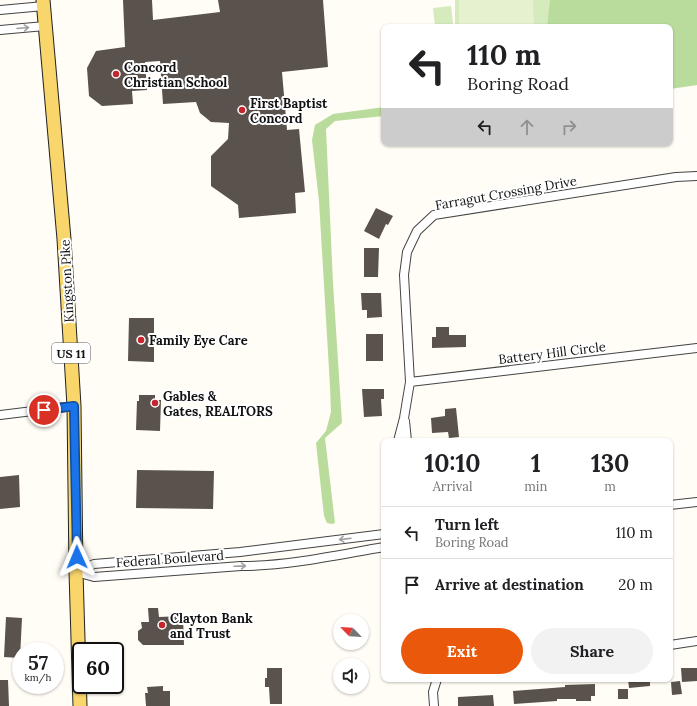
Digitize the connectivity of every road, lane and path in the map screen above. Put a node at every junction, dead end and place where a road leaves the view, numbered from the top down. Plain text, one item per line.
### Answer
1 (43, 3) edge
2 (0, 10) edge
3 (45, 26) junction
4 (0, 30) edge
5 (697, 176) edge
6 (697, 348) edge
7 (410, 382) junction
8 (74, 406) junction
9 (0, 415) edge
10 (404, 418) junction
11 (399, 438) edge
12 (407, 438) edge
13 (697, 502) edge
14 (673, 505) edge
15 (381, 534) edge
16 (381, 548) edge
17 (76, 572) junction
18 (697, 641) edge
19 (673, 645) edge
20 (436, 682) edge
21 (80, 706) edge
22 (434, 706) edge

1 - 2 street
1 - 3 main road, Kingston Pike / US 11
4 -> 3 street
3 - 8 main road, Kingston Pike / US 11
5 - 7 street, Farragut Crossing Drive
6 - 7 street, Battery Hill Circle
7 - 10 street, Farragut Crossing Drive
8 - 9 street
8 - 17 main road, Kingston Pike / US 11
10 - 11 street, Farragut Crossing Drive
10 - 12 street, Farragut Crossing Drive
13 - 14 street
15 -> 17 street, Federal Boulevard
17 -> 16 street, Federal Boulevard
17 - 21 main road, Kingston Pike / US 11
18 - 19 street
20 - 22 street

